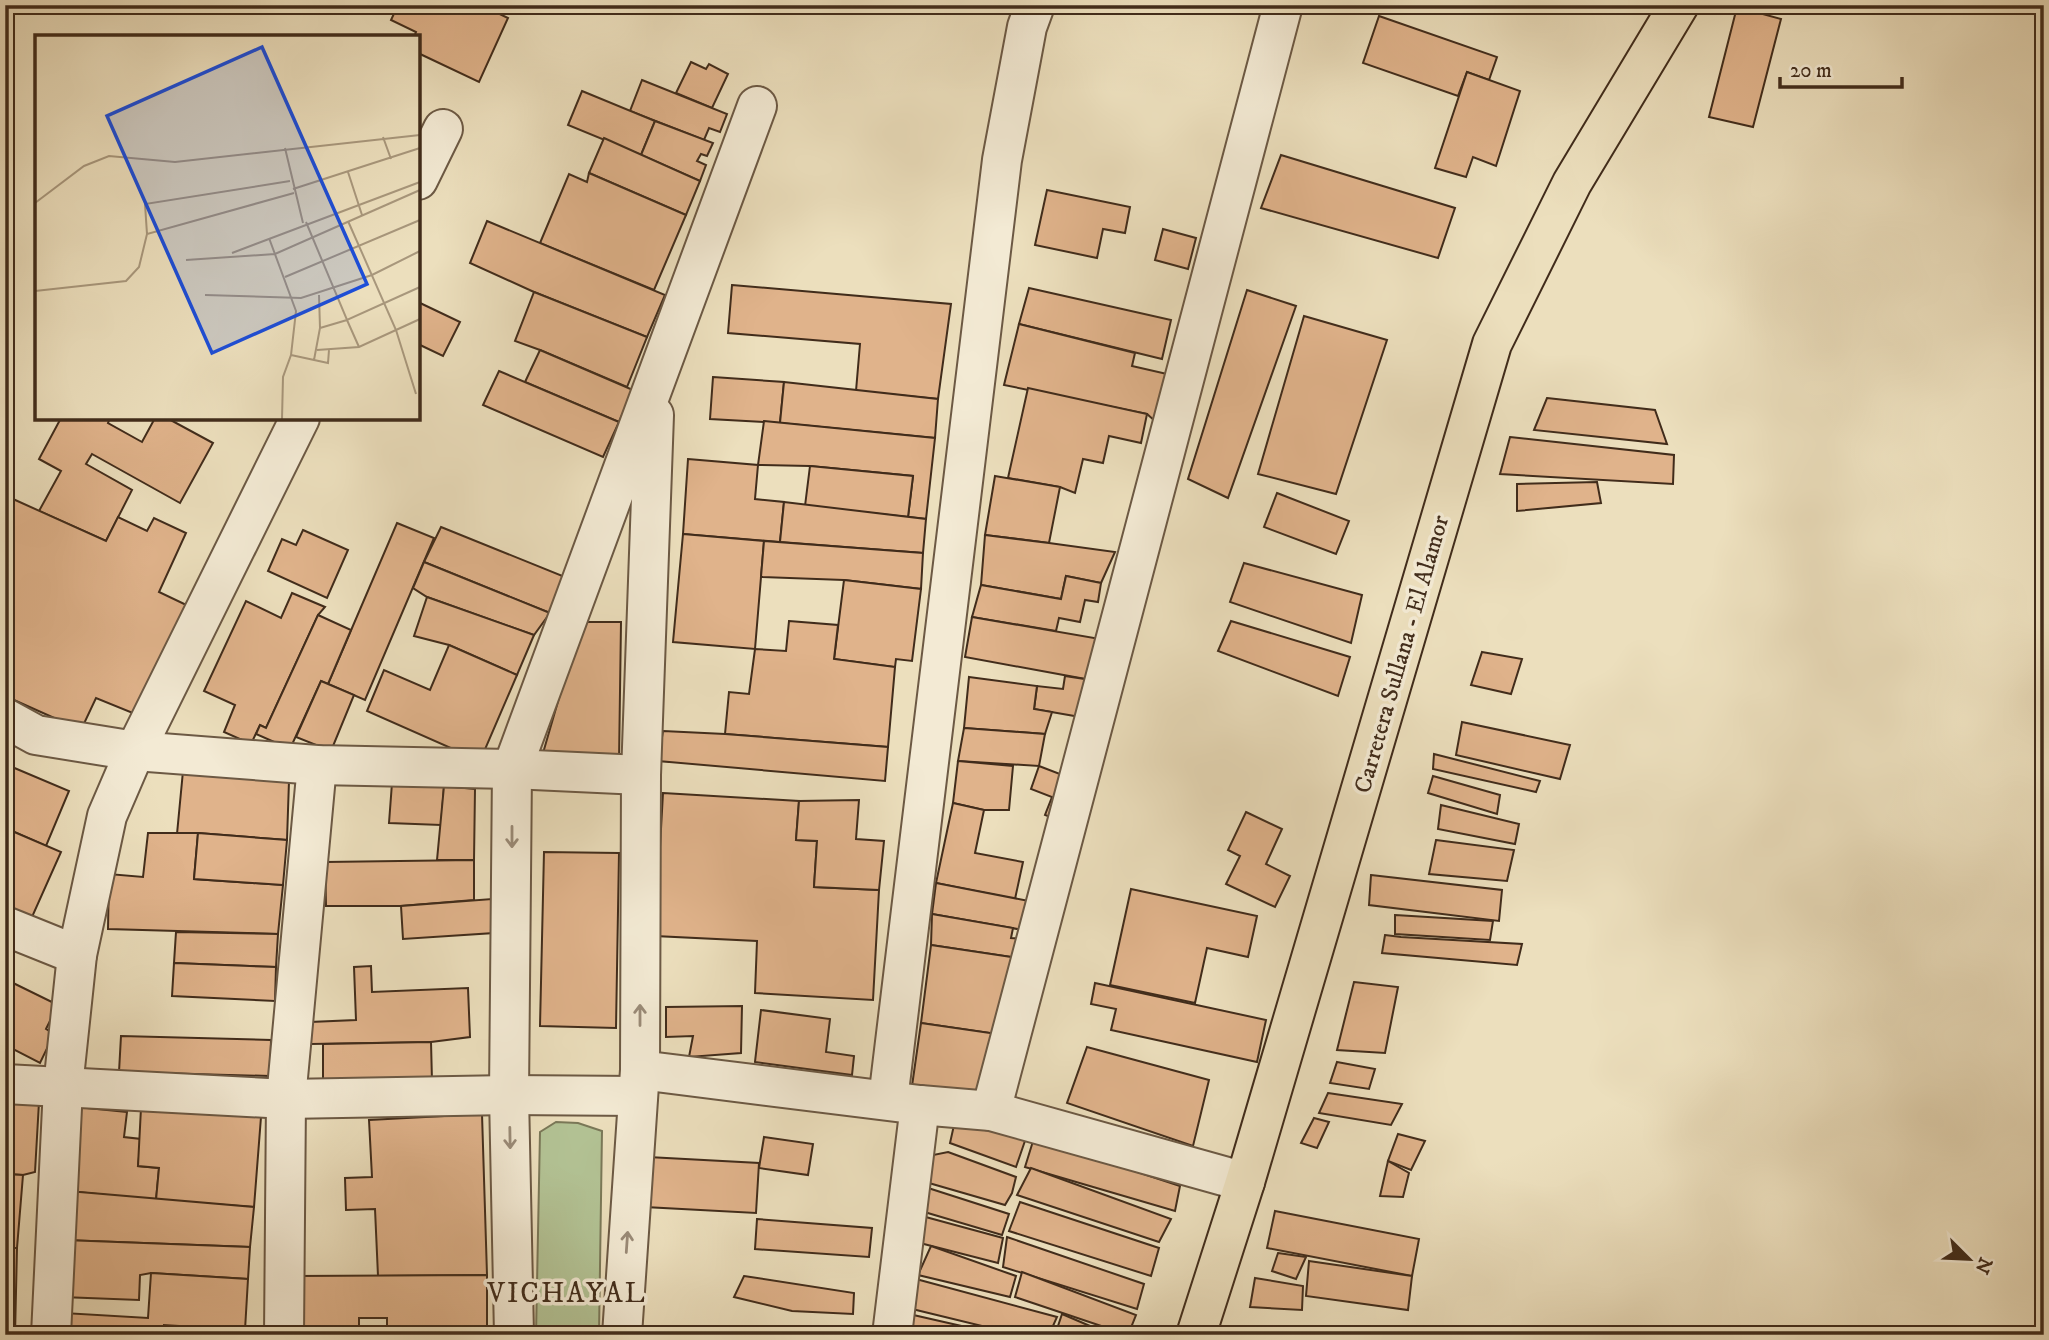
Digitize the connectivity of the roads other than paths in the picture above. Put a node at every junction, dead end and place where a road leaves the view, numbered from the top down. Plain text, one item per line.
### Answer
1 (1035, 5) edge
2 (1283, 5) edge
3 (1679, 5) edge
4 (757, 106) dead end
5 (443, 129) dead end
6 (420, 176) edge
7 (655, 381) junction
8 (299, 420) edge
9 (5, 718) edge
10 (135, 751) junction
11 (317, 765) junction
12 (512, 769) junction
13 (641, 775) junction
14 (5, 926) edge
15 (77, 955) junction
16 (639, 1083) junction
17 (5, 1084) edge
18 (63, 1087) junction
19 (509, 1095) junction
20 (286, 1099) junction
21 (904, 1102) junction
22 (991, 1111) junction
23 (1245, 1182) junction
24 (51, 1335) edge
25 (284, 1335) edge
26 (514, 1335) edge
27 (622, 1335) edge
28 (892, 1335) edge
29 (1196, 1335) edge

1 - 21 street
2 - 22 street
3 - 23 highway, Carretera Sullana - El Alamor
4 - 7 street
5 - 6 street
7 - 12 street
7 - 13 street
8 - 10 street
9 - 10 street
10 - 11 street
10 - 15 street
11 - 12 street
11 - 20 street
12 - 13 street
12 -> 19 street
16 -> 13 street
14 - 15 street
15 - 18 street
16 - 19 street
16 - 21 street
27 -> 16 street
17 - 18 street
18 - 20 street
18 - 24 street
19 - 20 street
19 -> 26 street
20 - 25 street
21 - 22 street
21 - 28 street
22 - 23 street
23 - 29 highway, Carretera Sullana - El Alamor

